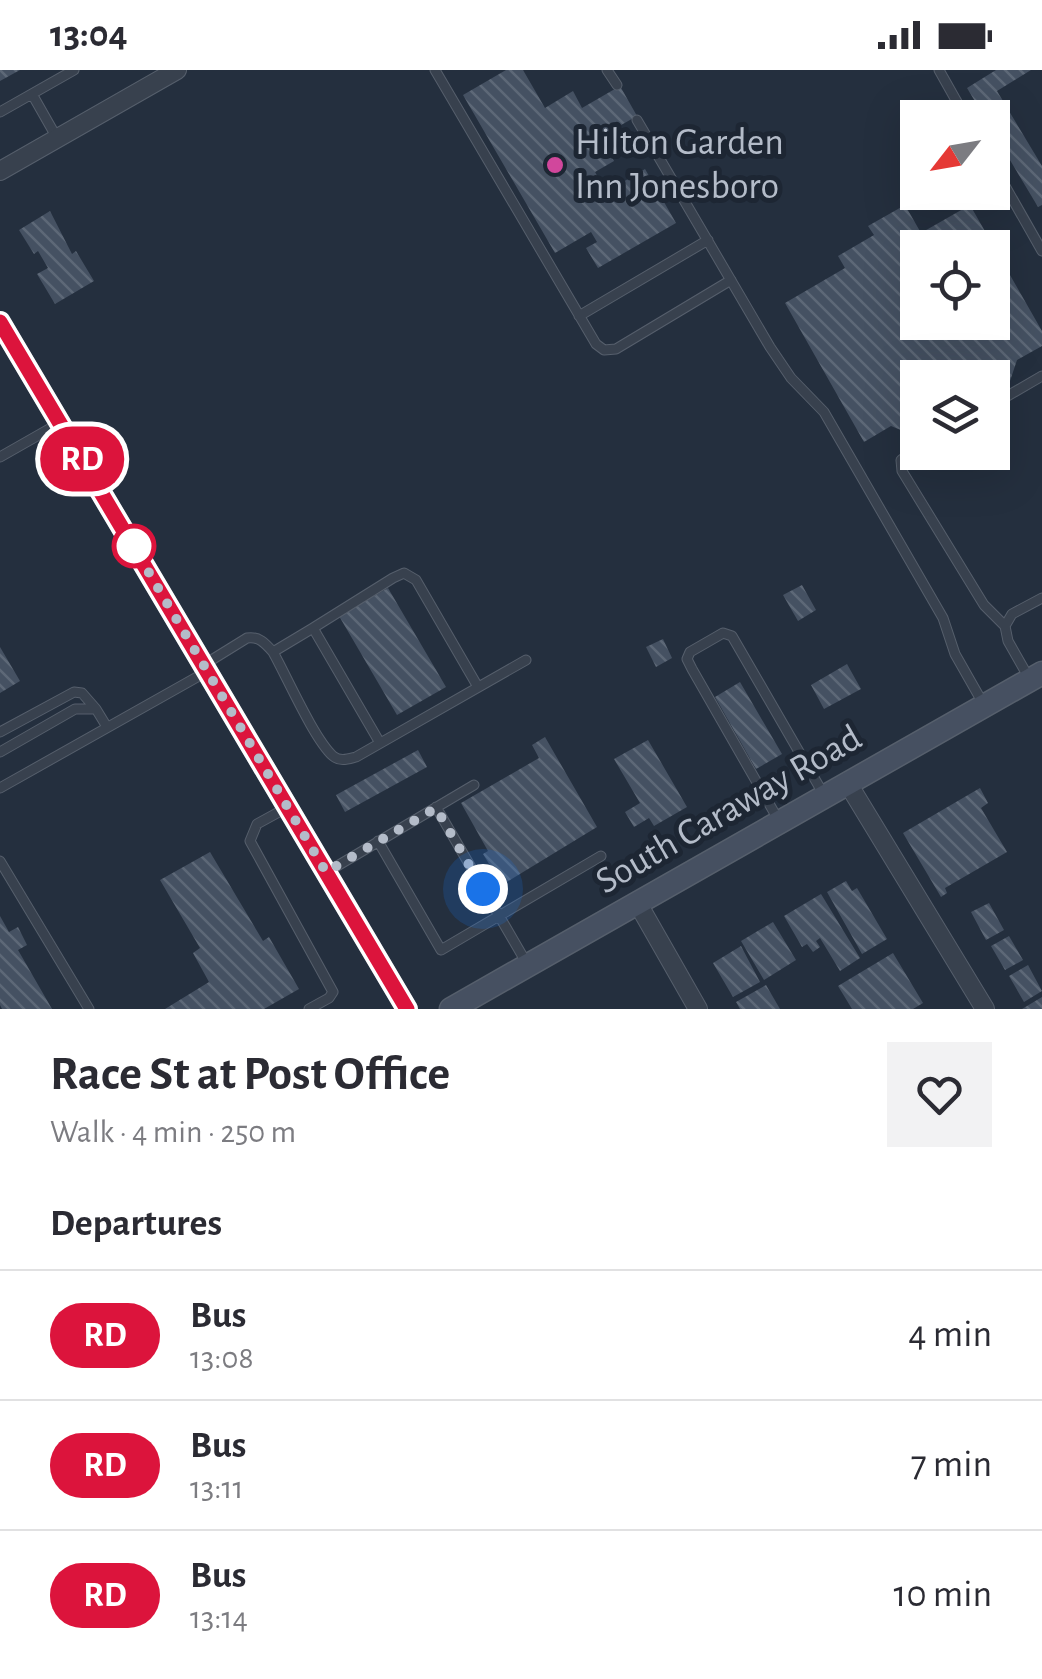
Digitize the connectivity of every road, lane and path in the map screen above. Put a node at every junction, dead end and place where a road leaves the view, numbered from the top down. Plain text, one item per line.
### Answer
1 (74, 70) edge
2 (177, 70) edge
3 (435, 70) edge
4 (607, 70) edge
5 (939, 70) edge
6 (617, 85) dead end
7 (32, 94) junction
8 (956, 100) edge
9 (0, 112) edge
10 (637, 120) dead end
11 (57, 138) junction
12 (0, 171) edge
13 (1010, 195) edge
14 (708, 240) junction
15 (1042, 251) edge
16 (731, 280) junction
17 (579, 316) junction
18 (0, 322) edge
19 (1042, 376) edge
20 (1010, 395) edge
21 (60, 423) junction
22 (0, 458) edge
23 (902, 470) edge
24 (1042, 598) edge
25 (1005, 626) junction
26 (312, 628) junction
27 (273, 652) junction
28 (526, 660) dead end
29 (207, 667) junction
30 (1036, 677) edge
31 (478, 687) junction
32 (984, 706) junction
33 (96, 709) junction
34 (108, 727) junction
35 (0, 732) edge
36 (380, 743) junction
37 (0, 752) edge
38 (847, 782) junction
39 (474, 785) dead end
40 (0, 788) edge
41 (824, 795) junction
42 (288, 807) junction
43 (436, 808) junction
44 (779, 821) junction
45 (378, 841) junction
46 (600, 856) dead end
47 (0, 860) edge
48 (326, 872) junction
49 (636, 902) junction
50 (498, 916) junction
51 (528, 965) junction
52 (89, 1009) edge
53 (308, 1009) edge
54 (408, 1009) edge
55 (451, 1009) edge
56 (698, 1009) edge
57 (985, 1009) edge

1 - 7 lane
2 - 11 street
3 - 17 lane
4 - 6 lane
5 - 8 lane
7 - 9 lane
7 - 11 lane
10 - 14 lane
11 - 12 street
13 - 15 lane
14 - 16 lane
14 - 17 lane
16 - 17 lane
16 - 32 lane
18 - 21 street
19 - 20 lane
21 - 22 lane
21 - 29 street
23 - 25 lane
24 - 25 lane
25 - 30 lane
26 - 27 lane
26 - 31 lane
26 - 36 lane
27 - 29 lane
27 - 36 lane
28 - 31 lane
29 - 34 lane
29 - 42 street
30 - 32 main road, South Caraway Road
31 - 36 lane
32 - 38 main road, South Caraway Road
33 - 34 lane
33 - 35 lane
33 - 37 lane
34 - 40 lane
38 - 41 main road, South Caraway Road
38 - 57 street
39 - 43 lane
41 - 44 main road, South Caraway Road
41 - 44 lane
42 - 48 street
42 - 53 lane
43 - 45 lane
43 - 50 lane
44 - 49 main road, South Caraway Road
45 - 48 lane
45 - 50 lane
46 - 50 lane
47 - 52 lane
48 - 54 street
49 - 51 main road, South Caraway Road
49 - 56 street
50 - 51 lane
51 - 55 main road, South Caraway Road

